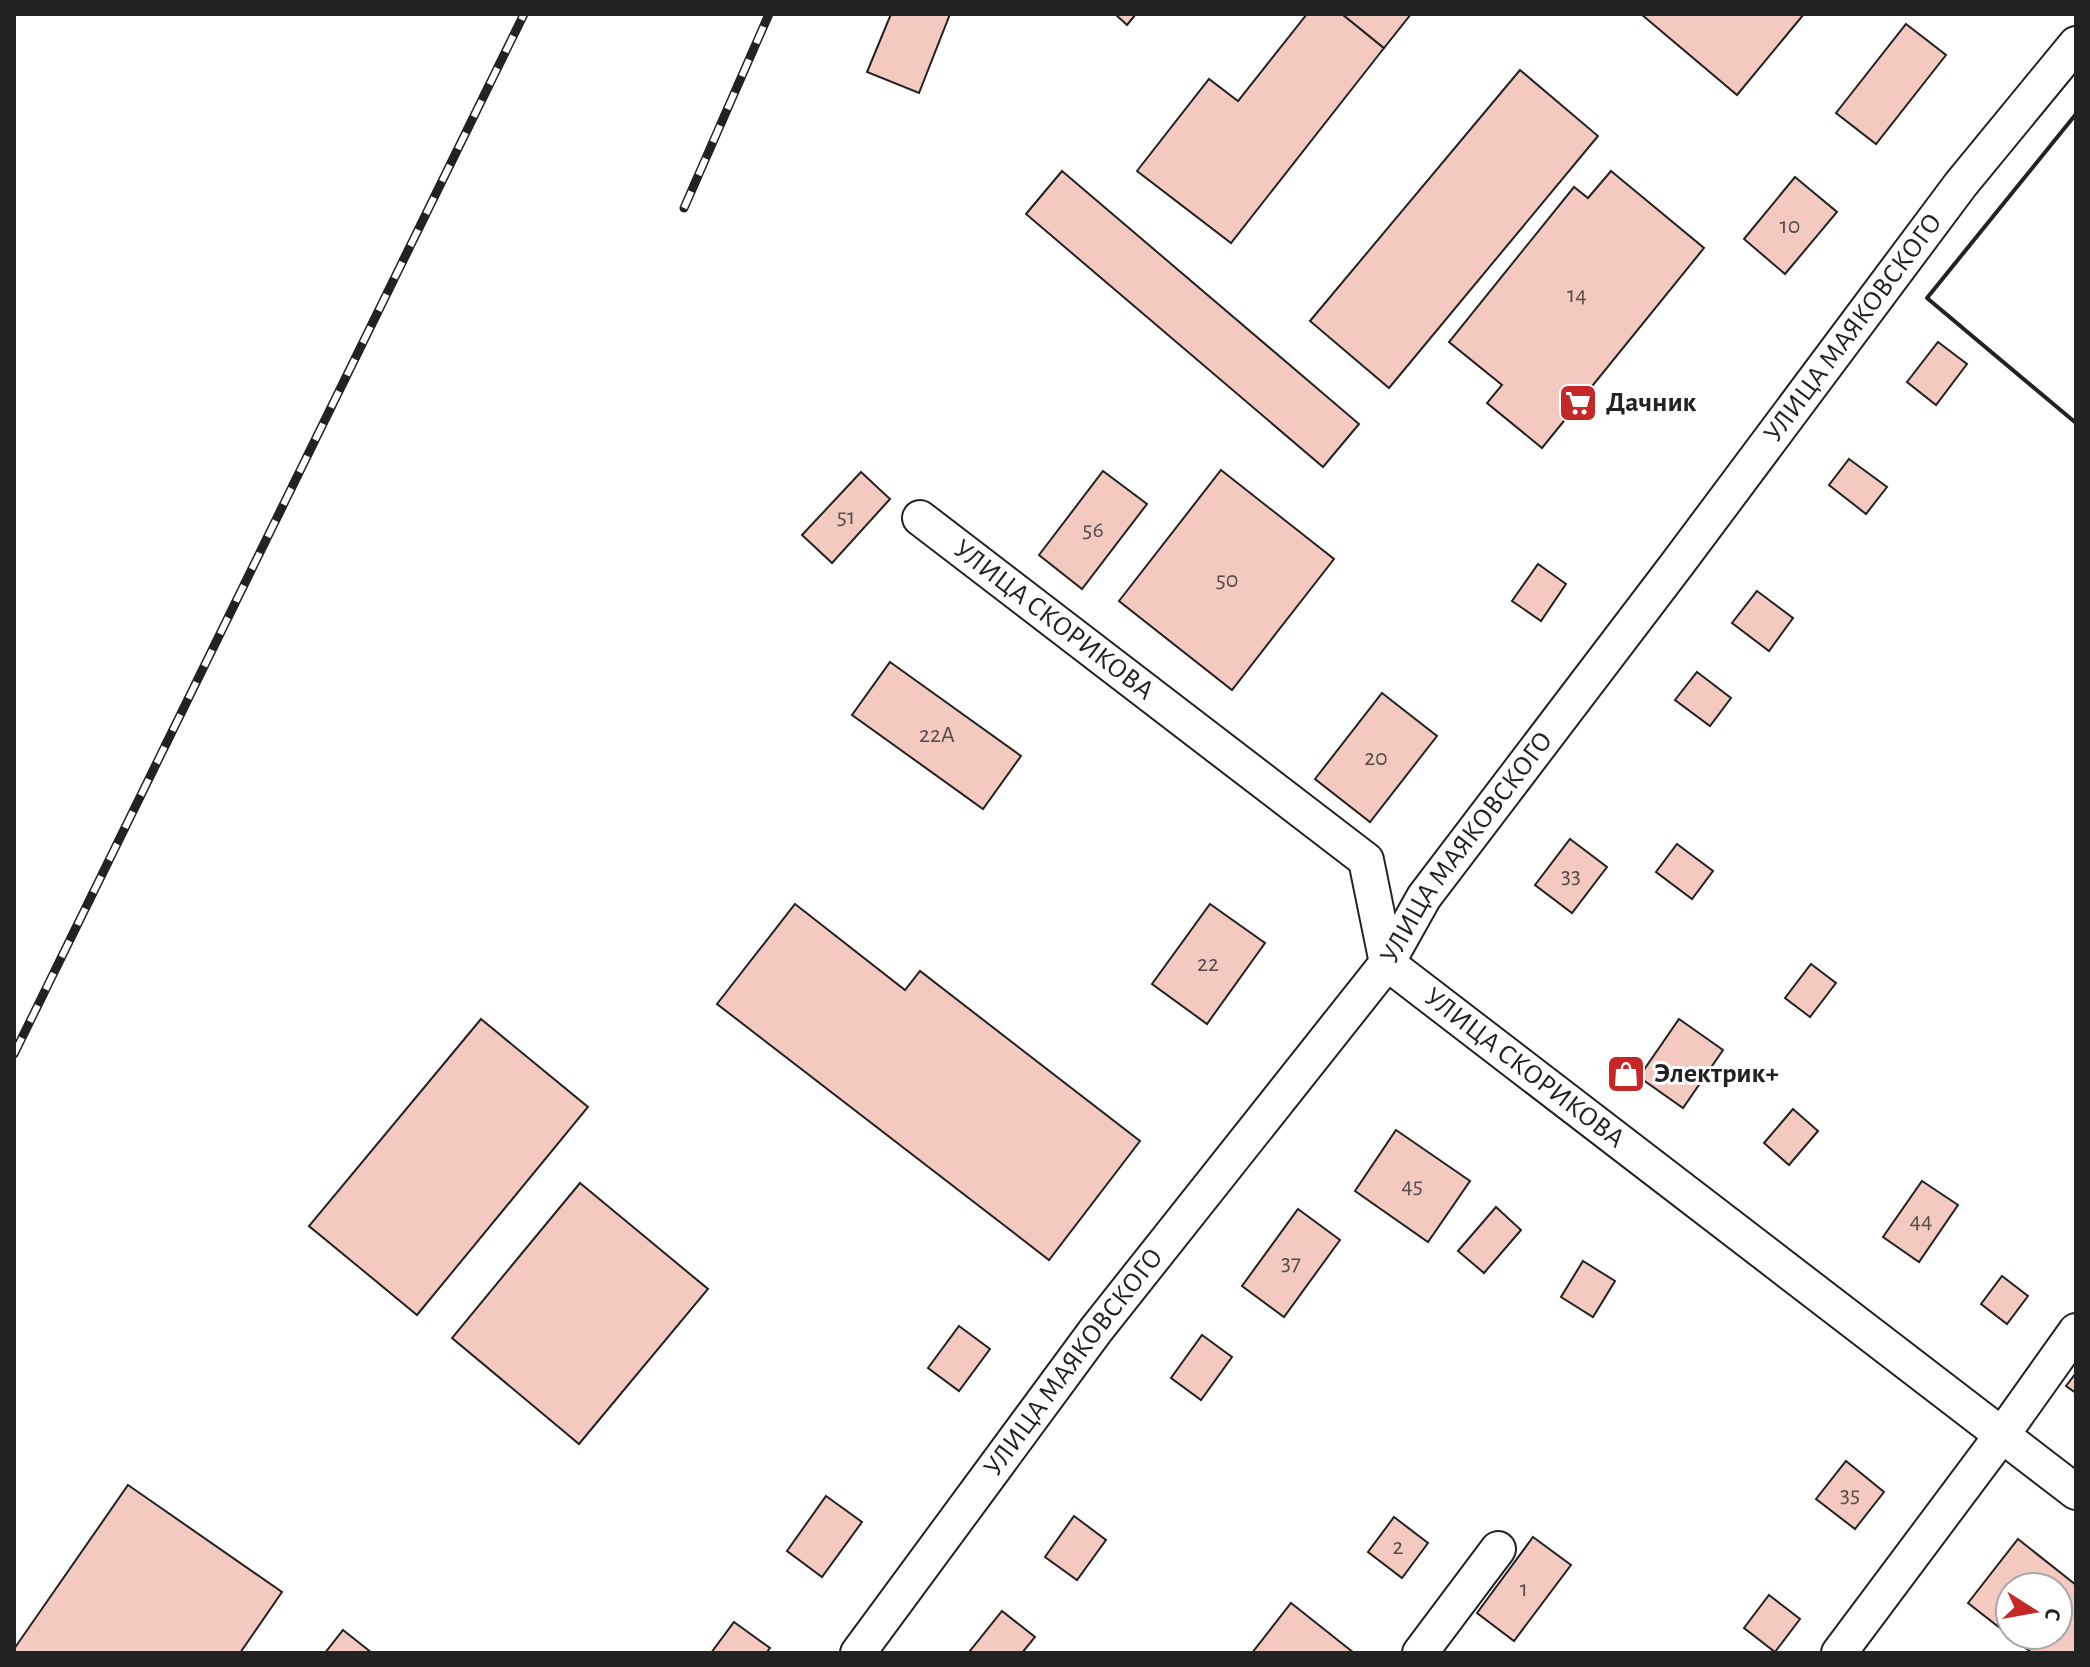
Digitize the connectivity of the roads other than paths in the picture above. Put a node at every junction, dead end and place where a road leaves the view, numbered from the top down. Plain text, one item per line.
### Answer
1 (2076, 44) edge
2 (920, 518) dead end
3 (1387, 963) junction
4 (2076, 1331) edge
5 (2002, 1435) junction
6 (2076, 1492) edge
7 (1498, 1549) dead end
8 (858, 1653) edge
9 (1420, 1653) edge
10 (1839, 1653) edge

1 - 3 street, УЛИЦА МАЯКОВСКОГО
2 - 3 street, УЛИЦА СКОРИКОВА
3 - 5 street, УЛИЦА СКОРИКОВА
3 - 8 street, УЛИЦА МАЯКОВСКОГО
4 - 5 street
5 - 6 street, УЛИЦА СКОРИКОВА
5 - 10 street
7 - 9 street

